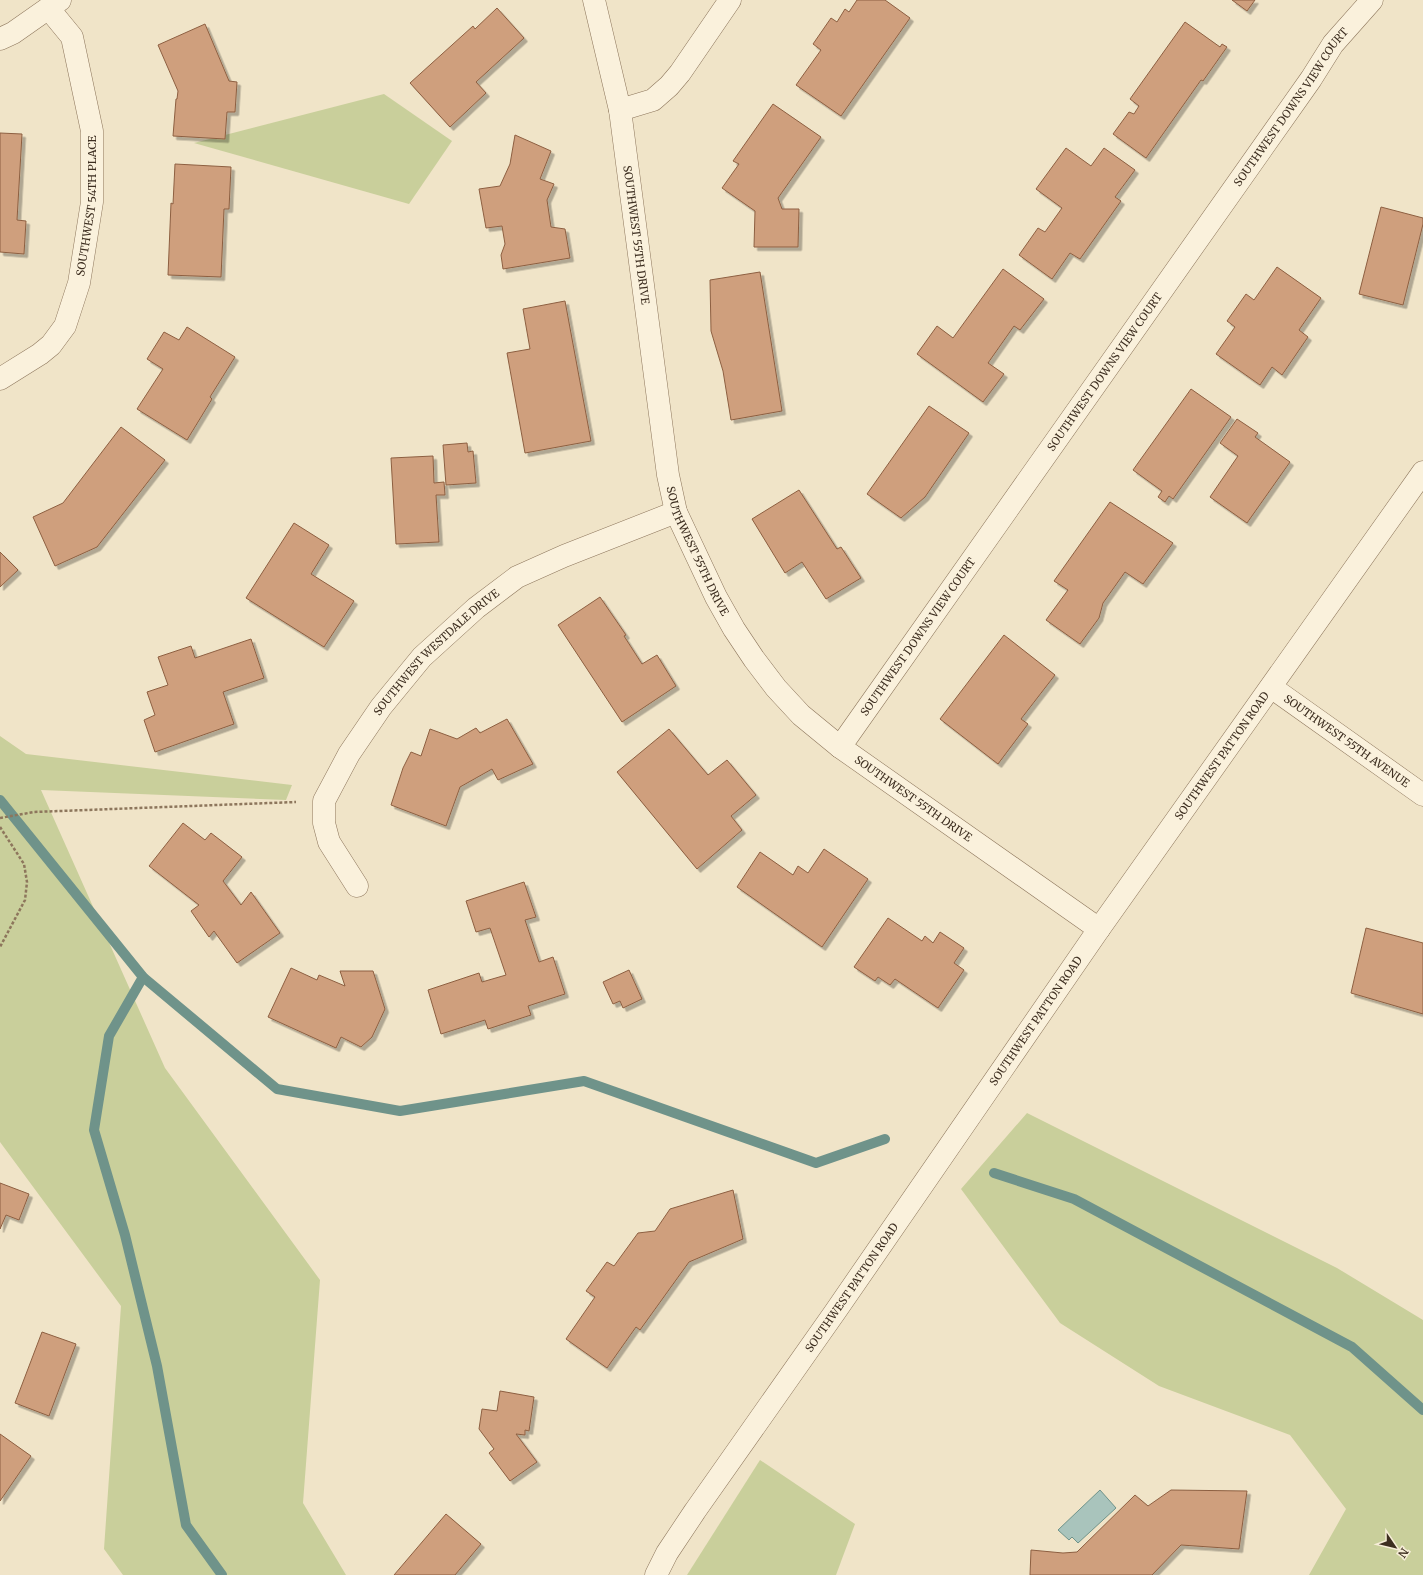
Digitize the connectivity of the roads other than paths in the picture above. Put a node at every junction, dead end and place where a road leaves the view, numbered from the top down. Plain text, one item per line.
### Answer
1 (594, 0) edge
2 (730, 0) edge
3 (1372, 0) edge
4 (54, 4) edge
5 (0, 39) edge
6 (620, 110) junction
7 (0, 379) edge
8 (1423, 472) edge
9 (676, 512) junction
10 (1271, 687) junction
11 (840, 747) junction
12 (1423, 795) edge
13 (356, 886) dead end
14 (1099, 929) junction
15 (656, 1575) edge

1 - 6 street, SOUTHWEST 55TH DRIVE
2 - 6 street
3 - 11 street, SOUTHWEST DOWNS VIEW COURT
4 - 5 street
4 - 7 street, SOUTHWEST 54TH PLACE
6 - 9 street, SOUTHWEST 55TH DRIVE
8 - 10 street, SOUTHWEST PATTON ROAD
9 - 11 street, SOUTHWEST 55TH DRIVE
9 - 13 street, SOUTHWEST WESTDALE DRIVE
10 - 12 street, SOUTHWEST 55TH AVENUE
10 - 14 street, SOUTHWEST PATTON ROAD
11 - 14 street, SOUTHWEST 55TH DRIVE
14 - 15 street, SOUTHWEST PATTON ROAD

